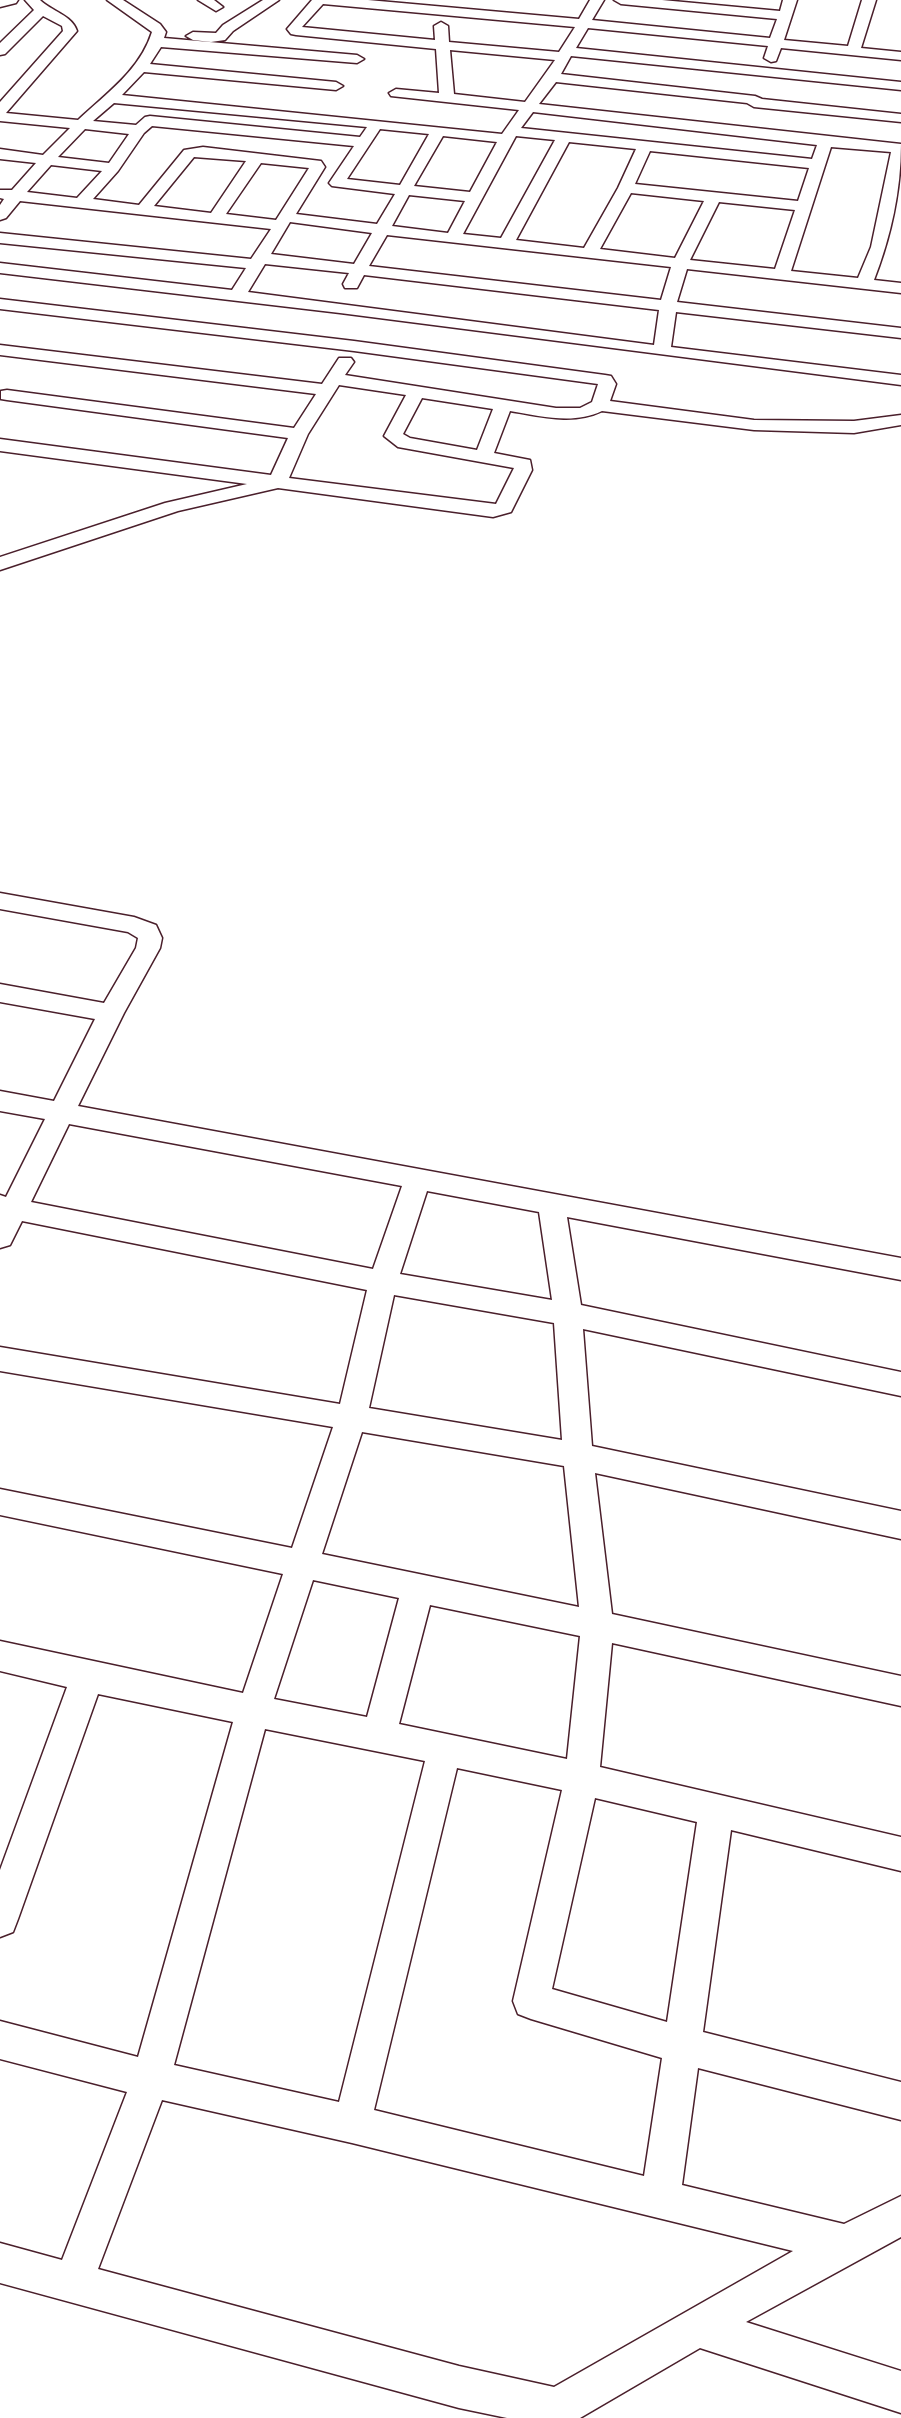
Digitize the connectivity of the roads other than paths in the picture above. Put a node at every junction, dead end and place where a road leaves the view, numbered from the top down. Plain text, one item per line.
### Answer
1 (11, 0) edge
2 (114, 0) edge
3 (272, 0) edge
4 (319, 0) edge
5 (521, 0) edge
6 (597, 0) edge
7 (621, 0) edge
8 (790, 0) edge
9 (869, 0) edge
10 (0, 3) edge
11 (37, 3) edge
12 (441, 3) edge
13 (511, 16) junction
14 (785, 16) junction
15 (584, 24) junction
16 (158, 37) junction
17 (376, 39) junction
18 (776, 42) junction
19 (444, 45) junction
20 (853, 50) junction
21 (0, 51) edge
22 (565, 54) junction
23 (901, 56) edge
24 (357, 60) junction
25 (139, 68) junction
26 (552, 77) junction
27 (878, 84) junction
28 (336, 86) junction
29 (901, 86) edge
30 (759, 90) junction
31 (396, 93) dead end
32 (111, 98) junction
33 (447, 98) junction
34 (169, 103) junction
35 (529, 107) junction
36 (0, 111) edge
37 (866, 114) junction
38 (0, 117) edge
39 (318, 118) junction
40 (901, 118) edge
41 (82, 124) junction
42 (377, 124) junction
43 (144, 126) junction
44 (438, 131) junction
45 (737, 133) junction
46 (509, 135) junction
47 (564, 137) junction
48 (825, 141) junction
49 (363, 142) junction
50 (856, 144) junction
51 (645, 146) junction
52 (900, 149) edge
53 (0, 154) edge
54 (724, 154) junction
55 (257, 157) junction
56 (48, 160) junction
57 (817, 164) junction
58 (113, 168) junction
59 (308, 181) junction
60 (337, 183) junction
61 (626, 188) junction
62 (404, 190) junction
63 (8, 195) edge
64 (714, 196) junction
65 (474, 197) junction
66 (81, 203) junction
67 (804, 206) junction
68 (143, 210) junction
69 (0, 215) edge
70 (215, 218) junction
71 (283, 221) junction
72 (381, 229) junction
73 (0, 238) edge
74 (453, 238) junction
75 (506, 244) junction
76 (590, 252) junction
77 (258, 261) junction
78 (681, 262) junction
79 (0, 268) edge
80 (358, 270) junction
81 (763, 273) junction
82 (781, 275) junction
83 (864, 284) junction
84 (901, 288) edge
85 (237, 296) junction
86 (0, 304) edge
87 (668, 306) junction
88 (340, 308) junction
89 (754, 315) junction
90 (901, 333) edge
91 (354, 346) junction
92 (0, 350) edge
93 (662, 351) junction
94 (901, 380) edge
95 (18, 381) edge
96 (332, 384) junction
97 (418, 391) junction
98 (504, 404) junction
99 (600, 405) junction
100 (901, 420) edge
101 (299, 434) junction
102 (0, 445) edge
103 (484, 456) junction
104 (278, 482) junction
105 (0, 564) edge
106 (0, 901) edge
107 (0, 992) edge
108 (111, 1013) junction
109 (0, 1101) edge
110 (62, 1113) junction
111 (418, 1178) junction
112 (551, 1202) junction
113 (7, 1208) edge
114 (0, 1237) edge
115 (901, 1269) edge
116 (383, 1282) junction
117 (568, 1314) junction
118 (0, 1359) edge
119 (901, 1384) edge
120 (352, 1416) junction
121 (578, 1456) junction
122 (0, 1502) edge
123 (901, 1525) edge
124 (304, 1566) junction
125 (418, 1589) junction
126 (597, 1625) junction
127 (0, 1656) edge
128 (87, 1677) junction
129 (901, 1691) edge
130 (254, 1712) junction
131 (379, 1736) junction
132 (445, 1749) junction
133 (582, 1778) junction
134 (716, 1812) junction
135 (901, 1854) edge
136 (0, 1919) edge
137 (0, 2040) edge
138 (680, 2045) junction
139 (151, 2079) junction
140 (901, 2101) edge
141 (352, 2124) junction
142 (660, 2199) junction
143 (901, 2216) edge
144 (845, 2244) junction
145 (0, 2263) edge
146 (74, 2283) junction
147 (698, 2327) junction
148 (901, 2392) edge
149 (551, 2413) edge

1 - 10 street
2 - 16 street
3 - 16 street
4 - 12 street
4 - 17 street
5 - 13 street
6 - 15 street
7 - 14 street
8 - 14 street
9 - 20 street
11 - 21 street
11 - 36 street
12 - 13 street
12 - 19 street
13 - 15 street
14 - 18 street
15 - 18 street
15 - 22 street
16 - 24 street
16 - 25 street
17 - 19 street
17 - 24 street
18 - 20 street
18 - 30 street
19 - 22 street
19 - 33 street
20 - 23 street
22 - 26 street
22 - 30 street
24 - 28 street
25 - 28 street
25 - 32 street
26 - 30 street
26 - 35 street
27 - 29 street
27 - 30 street
27 - 37 street
28 - 39 street
30 - 37 street
30 - 45 street
31 - 33 street
32 - 34 street
32 - 41 street
33 - 35 street
34 - 39 street
34 - 43 street
35 - 45 street
35 - 46 street
37 - 40 street
37 - 50 street
38 - 41 street
39 - 42 street
41 - 43 street
41 - 56 street
42 - 44 street
42 - 49 street
43 - 49 street
43 - 58 street
44 - 46 street
44 - 62 street
45 - 48 street
45 - 54 street
46 - 47 street
46 - 65 street
47 - 51 street
47 - 75 street
48 - 50 street
48 - 57 street
49 - 60 street
50 - 52 street
51 - 54 street
51 - 61 street
52 - 83 street
53 - 56 street
54 - 57 street
55 - 59 street
55 - 68 street
55 - 70 street
56 - 58 street
56 - 63 street
57 - 67 street
58 - 66 street
59 - 60 street
59 - 71 street
60 - 62 street
61 - 64 street
61 - 76 street
62 - 65 street
62 - 72 street
63 - 66 street
63 - 69 street
64 - 67 street
64 - 78 street
65 - 74 street
66 - 68 street
67 - 82 street
68 - 70 street
70 - 71 street
71 - 72 street
71 - 77 street
72 - 74 street
72 - 80 street
73 - 77 street
74 - 75 street
75 - 76 street
76 - 78 street
77 - 80 street
77 - 85 street
78 - 81 street
78 - 87 street
79 - 85 street
80 - 87 street
80 - 88 street
81 - 82 street
81 - 89 street
82 - 83 street
83 - 84 street
85 - 88 street
86 - 91 street
87 - 89 street
87 - 93 street
88 - 93 street
89 - 90 street
91 - 96 street
91 - 99 street
92 - 95 street
93 - 94 street
95 - 96 street
95 - 101 street
96 - 97 street
96 - 101 street
97 - 98 street
97 - 103 street
98 - 99 street
98 - 103 street
99 - 100 street
101 - 104 street
102 - 104 street
103 - 104 street
104 - 105 street
106 - 108 street
107 - 108 street
108 - 110 street
109 - 110 street
110 - 111 street
110 - 113 street
111 - 112 street
111 - 116 street
112 - 115 street
112 - 117 street
113 - 114 street
113 - 116 street
116 - 117 street
116 - 120 street
117 - 119 street
117 - 121 street
118 - 120 street
120 - 121 street
120 - 124 street
121 - 123 street
121 - 126 street
122 - 124 street
124 - 125 street
124 - 130 street
125 - 126 street
125 - 131 street
126 - 129 street
126 - 133 street
127 - 128 street
128 - 130 street
128 - 136 street
130 - 131 street
130 - 139 street
131 - 132 street
132 - 133 street
132 - 141 street
133 - 134 street
133 - 138 street
134 - 135 street
134 - 138 street
137 - 139 street
138 - 140 street
138 - 142 street
139 - 141 street
139 - 146 street
141 - 142 street
142 - 144 street
143 - 144 street
144 - 147 street
145 - 146 street
146 - 149 street
147 - 148 street
147 - 149 street

